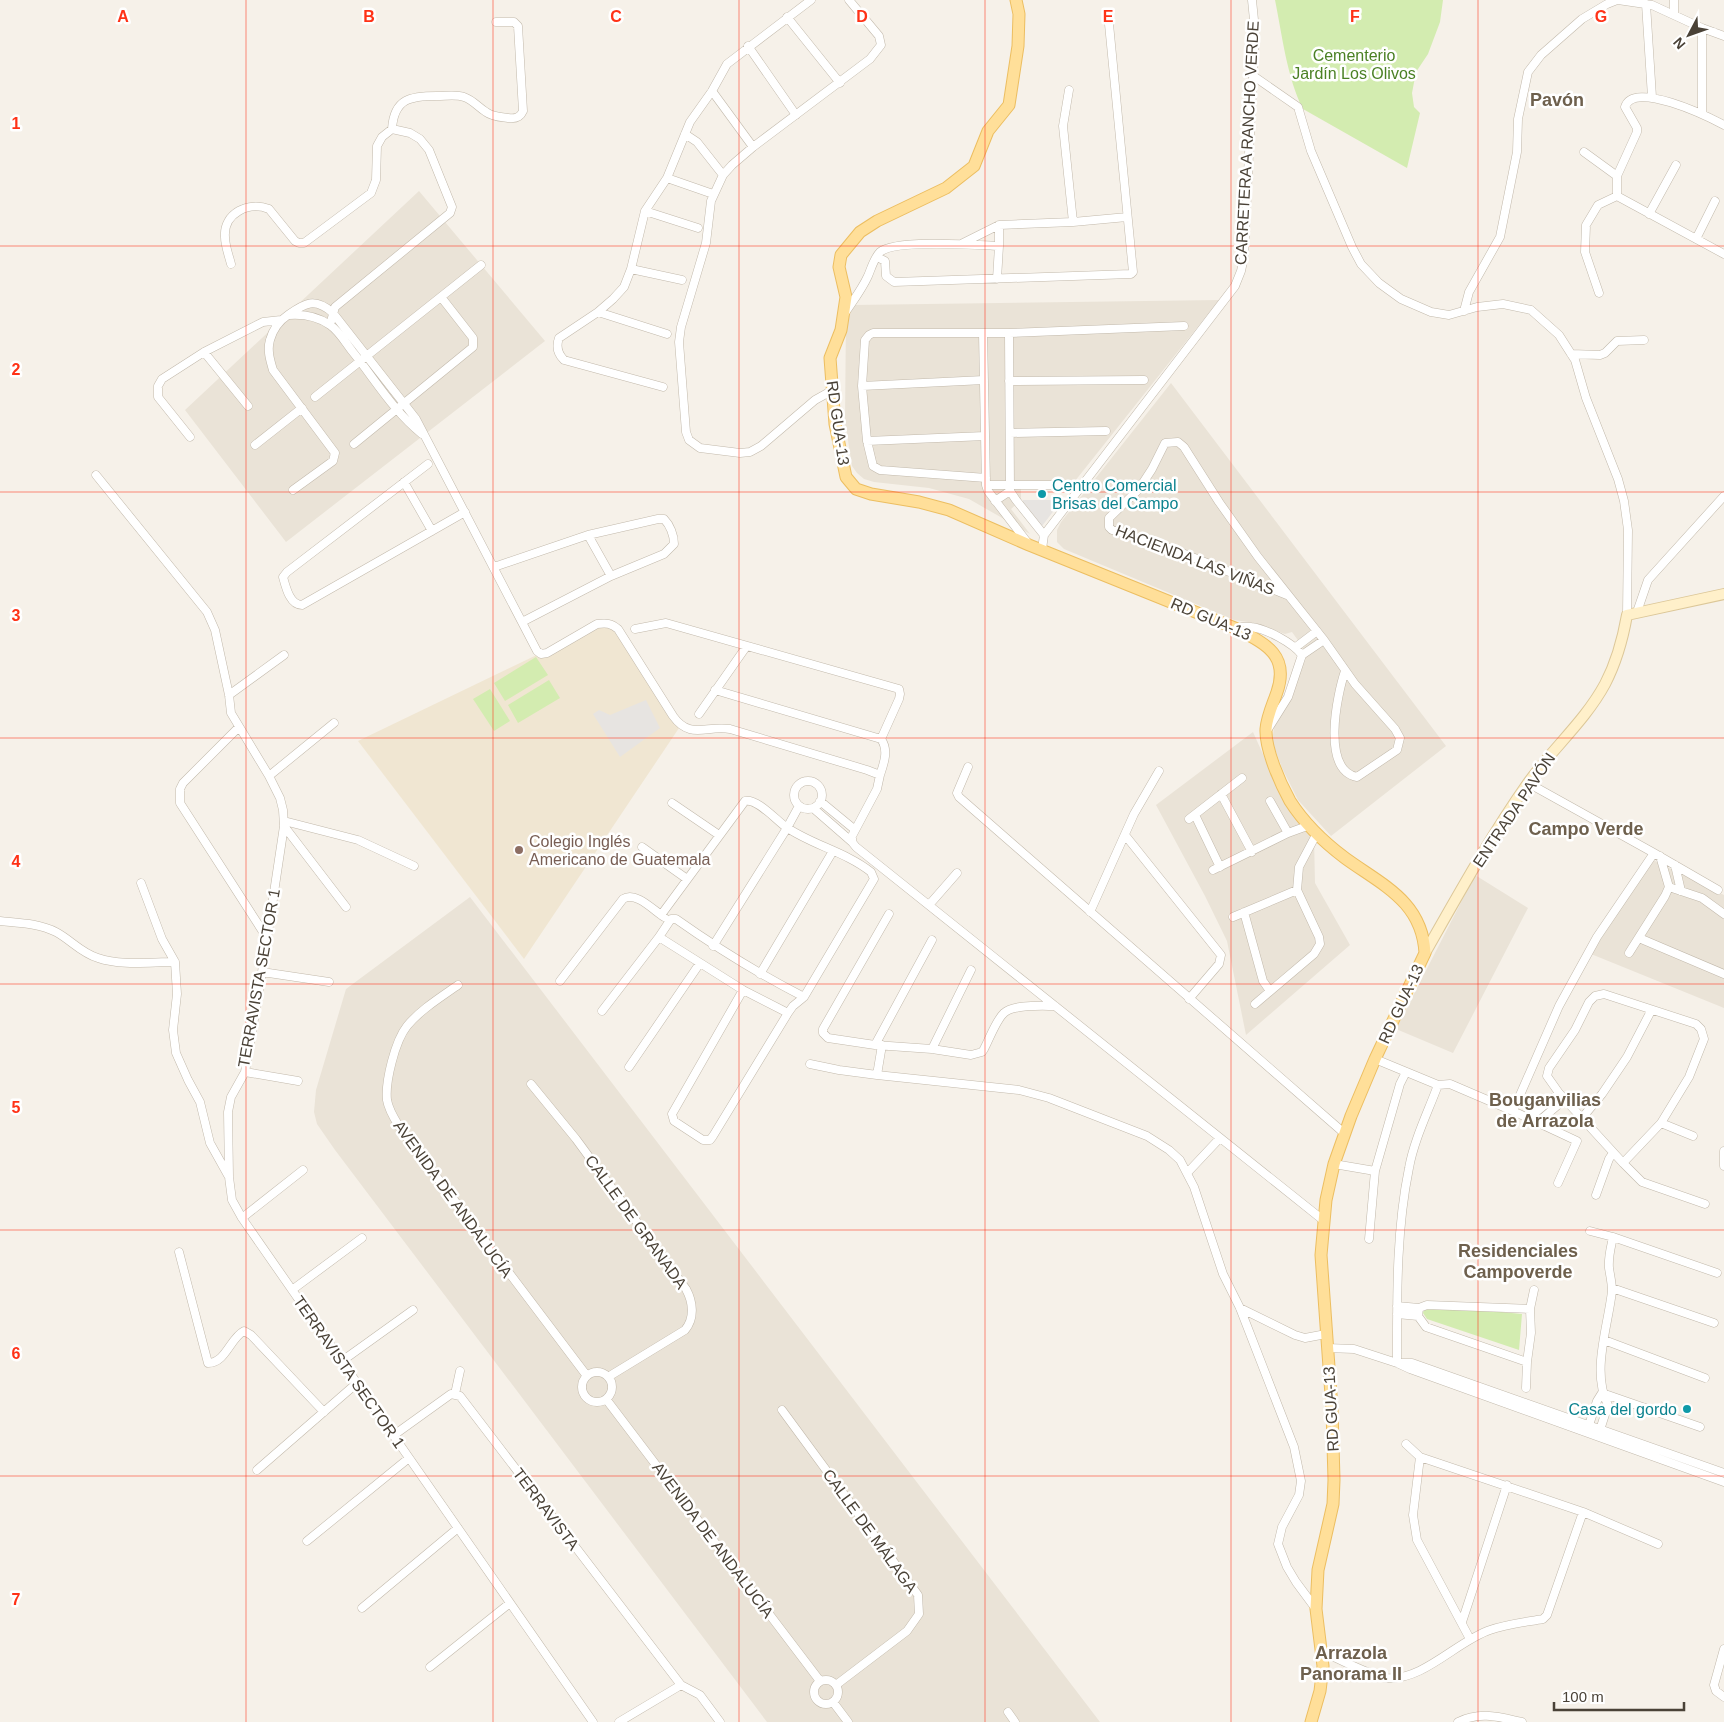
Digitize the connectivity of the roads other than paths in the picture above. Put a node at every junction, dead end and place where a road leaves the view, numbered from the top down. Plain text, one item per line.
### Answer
1 (811, 0) edge
2 (849, 0) edge
3 (1016, 0) edge
4 (1252, 0) edge
5 (1617, 0) edge
6 (1674, 0) edge
7 (1646, 4) junction
8 (1674, 14) junction
9 (787, 17) junction
10 (496, 22) dead end
11 (1109, 24) dead end
12 (1702, 28) junction
13 (1724, 36) edge
14 (748, 46) junction
15 (1252, 75) junction
16 (840, 82) junction
17 (1069, 90) dead end
18 (712, 91) junction
19 (1652, 97) junction
20 (1702, 114) junction
21 (796, 115) junction
22 (1724, 125) edge
23 (392, 129) junction
24 (685, 134) junction
25 (753, 147) junction
26 (1584, 152) dead end
27 (1676, 165) dead end
28 (723, 175) junction
29 (1617, 176) junction
30 (667, 178) junction
31 (713, 194) junction
32 (1616, 196) junction
33 (1715, 201) dead end
34 (645, 211) junction
35 (1650, 214) junction
36 (1127, 217) junction
37 (1073, 222) junction
38 (999, 225) junction
39 (698, 228) dead end
40 (1696, 239) junction
41 (961, 244) junction
42 (999, 246) junction
43 (1724, 254) edge
44 (877, 257) junction
45 (231, 264) dead end
46 (481, 265) dead end
47 (631, 269) junction
48 (997, 279) junction
49 (682, 280) dead end
50 (1599, 293) dead end
51 (440, 297) junction
52 (1464, 311) junction
53 (598, 312) junction
54 (333, 313) junction
55 (289, 315) junction
56 (844, 316) junction
57 (281, 320) junction
58 (330, 325) junction
59 (1184, 326) dead end
60 (983, 333) junction
61 (668, 334) dead end
62 (1009, 334) junction
63 (1644, 340) dead end
64 (204, 352) junction
65 (1571, 354) junction
66 (363, 358) junction
67 (984, 380) junction
68 (1144, 380) dead end
69 (1009, 381) junction
70 (862, 386) junction
71 (662, 387) dead end
72 (834, 390) junction
73 (315, 397) dead end
74 (400, 405) junction
75 (248, 406) dead end
76 (302, 408) junction
77 (1106, 431) dead end
78 (1010, 434) junction
79 (985, 436) junction
80 (190, 437) dead end
81 (867, 441) junction
82 (354, 444) dead end
83 (255, 446) dead end
84 (428, 464) dead end
85 (96, 475) dead end
86 (404, 482) junction
87 (986, 482) junction
88 (1070, 484) dead end
89 (1010, 488) junction
90 (293, 490) dead end
91 (1724, 496) edge
92 (995, 501) junction
93 (465, 512) junction
94 (432, 531) junction
95 (588, 535) junction
96 (1044, 535) junction
97 (1029, 545) junction
98 (1042, 550) junction
99 (494, 567) junction
100 (611, 576) junction
101 (1724, 594) edge
102 (1287, 595) junction
103 (1632, 614) junction
104 (522, 622) junction
105 (1236, 628) junction
106 (634, 629) dead end
107 (1317, 631) junction
108 (1324, 640) junction
109 (746, 646) junction
110 (1296, 647) junction
111 (284, 654) dead end
112 (1302, 655) junction
113 (1345, 671) junction
114 (716, 690) junction
115 (229, 694) junction
116 (699, 714) dead end
117 (334, 723) dead end
118 (239, 727) junction
119 (1266, 732) junction
120 (881, 739) junction
121 (968, 767) dead end
122 (1158, 771) dead end
123 (880, 775) junction
124 (269, 776) junction
125 (1242, 778) dead end
126 (1528, 784) junction
127 (1221, 794) junction
128 (820, 801) junction
129 (1270, 801) dead end
130 (672, 803) dead end
131 (799, 806) junction
132 (813, 808) junction
133 (284, 823) junction
134 (787, 828) junction
135 (854, 829) junction
136 (1313, 829) junction
137 (1288, 834) junction
138 (719, 835) junction
139 (1125, 835) junction
140 (852, 842) junction
141 (642, 847) dead end
142 (833, 851) junction
143 (1252, 852) junction
144 (1657, 854) junction
145 (1675, 865) junction
146 (414, 866) dead end
147 (957, 873) dead end
148 (687, 879) junction
149 (141, 884) dead end
150 (1669, 887) junction
151 (1297, 890) junction
152 (1718, 890) dead end
153 (1681, 891) junction
154 (929, 905) junction
155 (346, 907) dead end
156 (1090, 912) junction
157 (1244, 912) junction
158 (889, 914) dead end
159 (1724, 914) edge
160 (661, 915) junction
161 (1233, 917) dead end
162 (0, 921) edge
163 (670, 921) junction
164 (659, 937) junction
165 (267, 938) junction
166 (1639, 938) junction
167 (932, 940) dead end
168 (713, 946) junction
169 (1426, 953) junction
170 (1629, 953) dead end
171 (174, 962) junction
172 (700, 963) junction
173 (971, 970) dead end
174 (262, 972) junction
175 (760, 974) junction
176 (1724, 974) edge
177 (560, 981) dead end
178 (329, 982) dead end
179 (458, 985) dead end
180 (743, 990) junction
181 (1270, 992) junction
182 (804, 997) junction
183 (1189, 999) junction
184 (1255, 1004) dead end
185 (1055, 1006) junction
186 (602, 1011) dead end
187 (1651, 1011) junction
188 (788, 1013) junction
189 (879, 1045) junction
190 (932, 1049) junction
191 (1375, 1059) junction
192 (810, 1064) dead end
193 (629, 1067) dead end
194 (245, 1072) junction
195 (1406, 1072) junction
196 (877, 1075) junction
197 (298, 1080) dead end
198 (531, 1084) dead end
199 (1438, 1086) junction
200 (1559, 1092) junction
201 (1565, 1099) junction
202 (1513, 1111) junction
203 (1529, 1118) junction
204 (1582, 1118) junction
205 (1538, 1122) junction
206 (1661, 1123) junction
207 (1344, 1133) junction
208 (1693, 1136) dead end
209 (1220, 1138) junction
210 (1724, 1151) edge
211 (1613, 1153) junction
212 (1622, 1163) junction
213 (1334, 1164) junction
214 (1724, 1166) edge
215 (303, 1170) dead end
216 (1375, 1171) junction
217 (1188, 1172) junction
218 (229, 1177) junction
219 (1558, 1183) dead end
220 (1596, 1195) dead end
221 (1705, 1204) dead end
222 (242, 1218) junction
223 (1324, 1220) junction
224 (1590, 1231) dead end
225 (1613, 1237) junction
226 (362, 1238) dead end
227 (1369, 1240) dead end
228 (179, 1252) dead end
229 (1717, 1273) dead end
230 (1612, 1288) junction
231 (292, 1290) junction
232 (1534, 1290) dead end
233 (1240, 1308) junction
234 (1530, 1309) junction
235 (414, 1310) dead end
236 (1397, 1310) junction
237 (1419, 1312) junction
238 (1714, 1323) dead end
239 (1326, 1334) junction
240 (1604, 1340) junction
241 (1327, 1348) junction
242 (342, 1361) junction
243 (1397, 1362) junction
244 (1527, 1362) junction
245 (460, 1371) dead end
246 (587, 1376) junction
247 (608, 1377) junction
248 (1705, 1378) dead end
249 (357, 1383) junction
250 (1526, 1388) dead end
251 (1602, 1393) junction
252 (455, 1394) junction
253 (606, 1400) junction
254 (782, 1410) dead end
255 (324, 1412) junction
256 (1700, 1427) dead end
257 (1588, 1428) junction
258 (1600, 1432) junction
259 (394, 1435) junction
260 (1406, 1444) dead end
261 (1420, 1457) junction
262 (409, 1458) junction
263 (257, 1470) dead end
264 (1724, 1472) edge
265 (1724, 1482) edge
266 (1506, 1485) junction
267 (1583, 1512) junction
268 (458, 1528) junction
269 (307, 1541) dead end
270 (1658, 1544) dead end
271 (510, 1603) junction
272 (362, 1608) dead end
273 (1316, 1609) junction
274 (1462, 1622) junction
275 (1470, 1639) junction
276 (1724, 1649) edge
277 (1323, 1652) junction
278 (430, 1666) dead end
279 (820, 1681) junction
280 (681, 1685) junction
281 (836, 1685) junction
282 (1724, 1697) edge
283 (833, 1702) junction
284 (1008, 1712) dead end
285 (592, 1720) edge
286 (581, 1722) edge
287 (619, 1722) edge
288 (720, 1722) edge
289 (848, 1722) edge
290 (1015, 1722) edge
291 (1311, 1722) edge
292 (1458, 1722) edge
293 (1522, 1722) edge

1 - 9 street
2 - 16 street
3 - 56 main road, RD GUA-13
4 - 15 street, CARRETERA A RANCHO VERDE
5 - 7 street
5 - 52 street
6 - 8 street
7 - 8 street
7 - 19 street
8 - 12 street
9 - 14 street
9 - 16 street
10 - 23 street
11 - 36 street
12 - 13 street
12 - 20 street
14 - 18 street
14 - 21 street
15 - 52 street
15 - 96 street, CARRETERA A RANCHO VERDE
16 - 21 street
17 - 37 street
18 - 24 street
18 - 25 street
19 - 20 street
19 - 29 street
20 - 22 street
21 - 25 street
23 - 45 street
23 - 54 street
24 - 28 street
24 - 30 street
25 - 28 street
26 - 29 street
27 - 35 street
28 - 31 street
29 - 32 street
30 - 31 street
30 - 34 street
31 - 72 street
32 - 35 street
32 - 50 street
33 - 40 street
34 - 39 street
34 - 47 street
35 - 40 street
36 - 37 street
36 - 48 street
37 - 38 street
38 - 41 street
38 - 42 street
40 - 43 street
41 - 42 street
41 - 44 street
42 - 48 street
44 - 48 street
44 - 56 street
46 - 51 street
47 - 49 street
47 - 53 street
51 - 66 street
51 - 74 street
52 - 65 street
53 - 61 street
53 - 71 street
54 - 55 street
54 - 58 street
54 - 66 street
55 - 57 street
55 - 58 street
56 - 72 main road, RD GUA-13
57 - 64 street
57 - 76 street
58 - 66 street
59 - 62 street
60 - 62 street
60 - 67 street
60 - 70 street
62 - 69 street
63 - 65 street
64 - 75 street
64 - 80 street
65 - 103 street
66 - 73 street
66 - 74 street
67 - 70 street
67 - 79 street
68 - 69 street
69 - 78 street
70 - 81 street
72 - 97 main road, RD GUA-13
74 - 82 street
74 - 93 street
76 - 83 street
76 - 90 street
77 - 78 street
78 - 89 street
79 - 81 street
79 - 87 street
81 - 87 street
84 - 86 street
85 - 115 street, TERRAVISTA SECTOR 1
86 - 94 street
86 - 94 street
87 - 89 street
87 - 92 street
88 - 89 street
89 - 92 street
89 - 96 street
91 - 103 street
92 - 97 street
93 - 94 street
93 - 99 street
95 - 99 street
95 - 100 street
95 - 100 street
96 - 98 street, CARRETERA A RANCHO VERDE
97 - 98 main road, RD GUA-13
98 - 105 main road, RD GUA-13
99 - 104 street
100 - 104 street
101 - 103 street
102 - 102 street, HACIENDA LAS VIÑAS
102 - 107 street, HACIENDA LAS VIÑAS
103 - 126 street, ENTRADA PAVÓN
104 - 123 street
105 - 110 street
105 - 119 main road, RD GUA-13
106 - 109 street
107 - 108 street, HACIENDA LAS VIÑAS
107 - 110 street
108 - 112 street
108 - 113 street, HACIENDA LAS VIÑAS
109 - 114 street
109 - 120 street
110 - 112 street
111 - 115 street
112 - 119 street
113 - 113 street, HACIENDA LAS VIÑAS
114 - 116 street
114 - 120 street
115 - 118 street, TERRAVISTA SECTOR 1
117 - 124 street
118 - 124 street, TERRAVISTA SECTOR 1
118 - 165 street
119 - 136 main road, RD GUA-13
120 - 123 street
121 - 156 street
122 - 139 street
123 - 135 street
124 - 133 street, TERRAVISTA SECTOR 1
125 - 127 street
126 - 144 street
126 - 169 street, ENTRADA PAVÓN
127 - 143 street
127 - 143 street
128 - 131 street
128 - 132 street
128 - 135 street
129 - 137 street
130 - 138 street
131 - 132 street
131 - 134 street
132 - 140 street
133 - 146 street
133 - 155 street
133 - 165 street, TERRAVISTA SECTOR 1
134 - 138 street
134 - 142 street
134 - 168 street
135 - 140 street
136 - 137 street
136 - 151 street
136 - 169 main road, RD GUA-13
137 - 143 street
138 - 148 street
139 - 156 street
139 - 183 street
140 - 154 street
141 - 148 street
142 - 175 street
142 - 182 street
144 - 145 street
144 - 150 street
144 - 202 street
145 - 152 street
145 - 153 street
147 - 154 street
148 - 160 street
149 - 171 street
150 - 153 street
150 - 166 street
151 - 157 street
151 - 181 street
153 - 159 street
154 - 185 street
156 - 183 street
157 - 161 street
157 - 181 street
158 - 189 street
160 - 163 street
160 - 177 street
162 - 171 street
163 - 164 street
163 - 168 street
164 - 172 street
164 - 186 street
165 - 174 street, TERRAVISTA SECTOR 1
166 - 170 street
166 - 176 street
167 - 189 street
168 - 175 street
169 - 191 main road, RD GUA-13
171 - 218 street
172 - 180 street
172 - 193 street
173 - 190 street
174 - 178 street
174 - 194 street, TERRAVISTA SECTOR 1
175 - 182 street
179 - 246 street, AVENIDA DE ANDALUCÍA
180 - 188 street
180 - 188 street
181 - 184 street
182 - 188 street
183 - 207 street
185 - 190 street
185 - 209 street
187 - 200 street
187 - 204 street
187 - 206 street
189 - 190 street
189 - 196 street
191 - 195 street
191 - 207 main road, RD GUA-13
192 - 196 street
194 - 197 street
194 - 218 street, TERRAVISTA SECTOR 1
195 - 199 street
195 - 216 street
196 - 217 street
198 - 247 street, CALLE DE GRANADA
199 - 202 street
199 - 236 street
200 - 201 street
200 - 203 street
201 - 204 street
201 - 205 street
202 - 203 street
203 - 205 street
204 - 211 street
205 - 219 street
206 - 208 street
206 - 212 street
207 - 213 main road, RD GUA-13
209 - 217 street
209 - 223 street
210 - 214 street
211 - 212 street
211 - 220 street
212 - 221 street
213 - 216 street
213 - 223 main road, RD GUA-13
215 - 222 street
216 - 227 street
217 - 233 street
218 - 222 street, TERRAVISTA SECTOR 1
222 - 231 street, TERRAVISTA SECTOR 1
223 - 239 main road, RD GUA-13
224 - 225 street
225 - 229 street
225 - 230 street
226 - 231 street
228 - 255 street
230 - 238 street
230 - 240 street
231 - 242 street, TERRAVISTA SECTOR 1
232 - 234 street
233 - 239 street
233 - 273 street
234 - 237 street
234 - 244 street
235 - 242 street
236 - 237 street
236 - 243 street
237 - 244 street
239 - 241 main road, RD GUA-13
240 - 248 street
240 - 251 street
241 - 243 street
241 - 273 main road, RD GUA-13
242 - 249 street, TERRAVISTA SECTOR 1
243 - 257 street
244 - 250 street
245 - 252 street
246 - 247 street
246 - 253 street
247 - 253 street
249 - 255 street
249 - 259 street, TERRAVISTA SECTOR 1
251 - 256 street
251 - 257 street
251 - 258 street
252 - 259 street
252 - 280 street, TERRAVISTA
253 - 279 street, AVENIDA DE ANDALUCÍA
254 - 281 street, CALLE DE MÁLAGA
255 - 263 street
257 - 258 street
258 - 264 street
258 - 265 street
259 - 262 street, TERRAVISTA SECTOR 1
260 - 261 street
261 - 266 street
261 - 274 street
262 - 268 street, TERRAVISTA SECTOR 1
262 - 269 street
266 - 267 street
266 - 274 street
267 - 270 street
267 - 275 street
268 - 271 street, TERRAVISTA SECTOR 1
268 - 272 street
271 - 278 street
271 - 285 street, TERRAVISTA SECTOR 1
273 - 277 main road, RD GUA-13
274 - 275 street
275 - 277 street
276 - 282 street
277 - 291 main road, RD GUA-13
279 - 281 street
279 - 283 street
280 - 287 street
280 - 288 street
281 - 283 street
283 - 289 street
284 - 290 street
285 - 286 street
292 - 293 street

